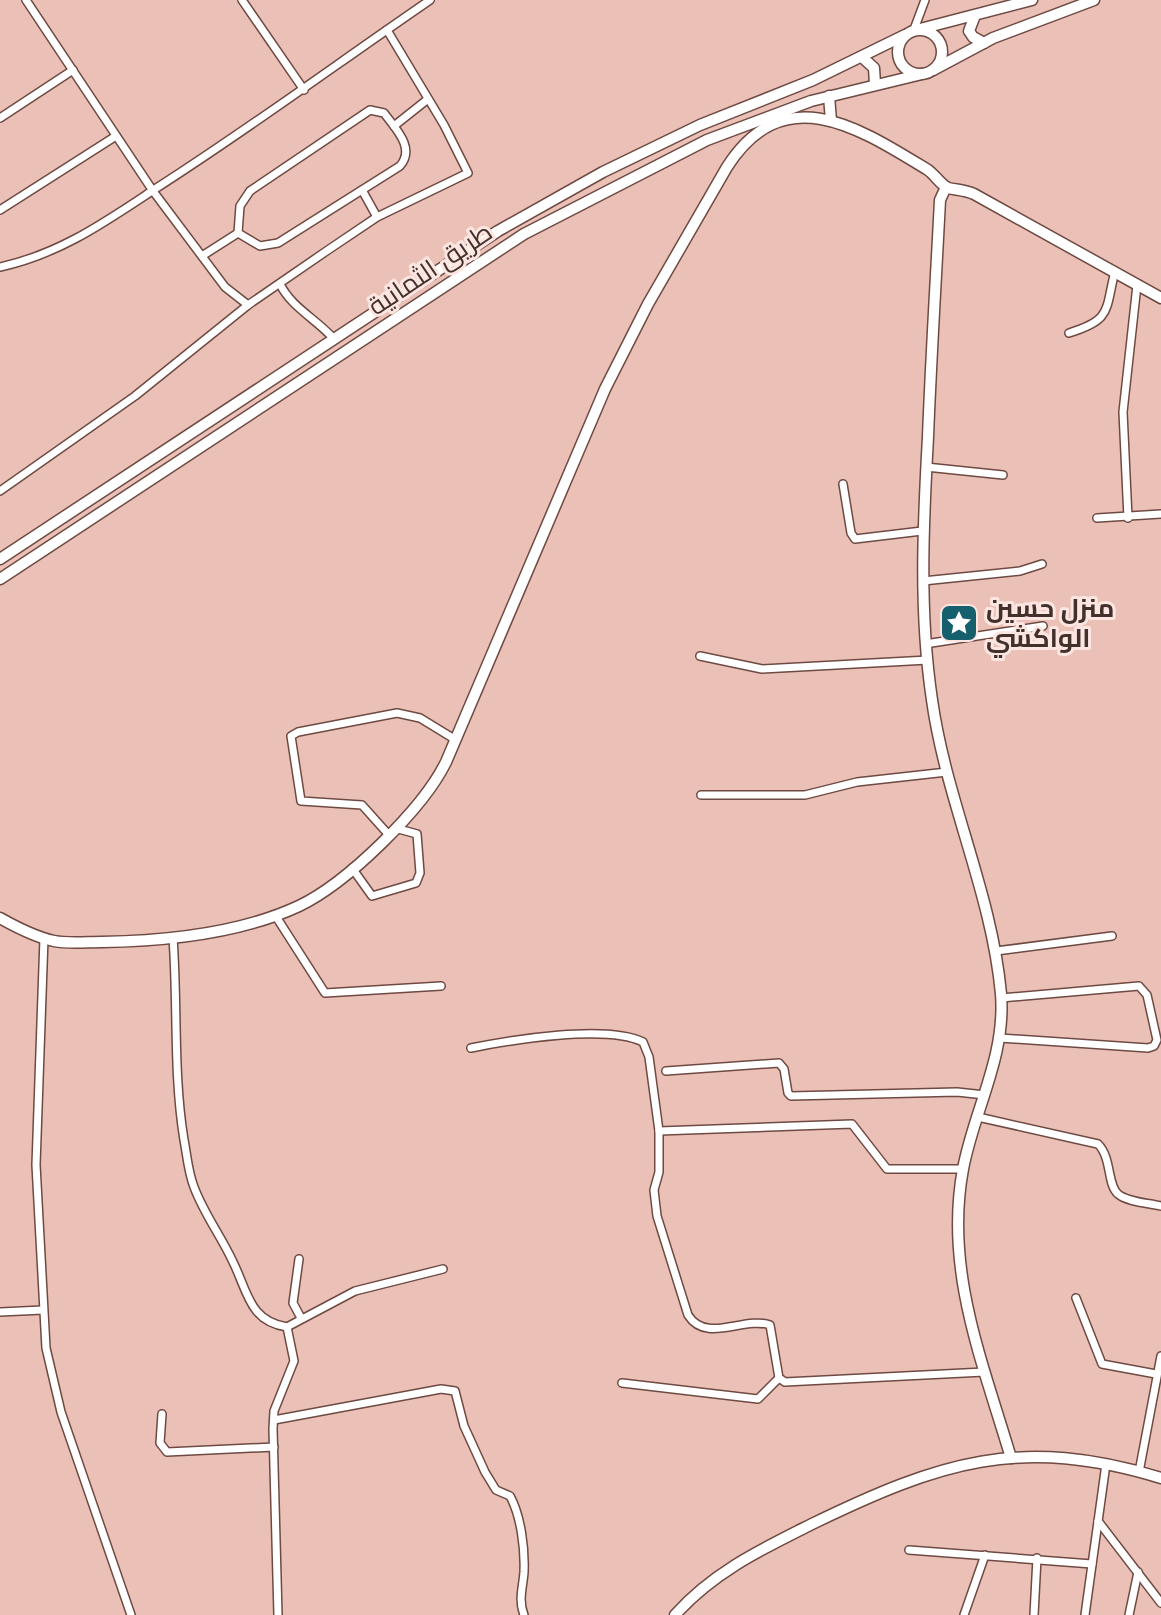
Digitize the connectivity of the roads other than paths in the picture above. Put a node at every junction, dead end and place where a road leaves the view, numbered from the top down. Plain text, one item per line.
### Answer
1 (26, 0) edge
2 (242, 0) edge
3 (430, 0) edge
4 (925, 0) edge
5 (1032, 0) edge
6 (1094, 0) edge
7 (974, 18) junction
8 (387, 30) junction
9 (912, 32) junction
10 (985, 43) junction
11 (862, 57) junction
12 (73, 71) junction
13 (928, 72) junction
14 (875, 84) junction
15 (304, 90) junction
16 (828, 96) junction
17 (428, 99) junction
18 (0, 118) edge
19 (831, 121) junction
20 (394, 126) junction
21 (116, 136) junction
22 (946, 187) junction
23 (362, 190) junction
24 (153, 191) junction
25 (0, 210) edge
26 (377, 217) junction
27 (238, 233) junction
28 (202, 256) junction
29 (0, 267) edge
30 (1115, 271) junction
31 (280, 284) junction
32 (1137, 285) junction
33 (1161, 298) edge
34 (248, 304) junction
35 (1069, 332) dead end
36 (333, 338) junction
37 (926, 467) junction
38 (1003, 475) dead end
39 (843, 484) dead end
40 (0, 491) edge
41 (1161, 514) edge
42 (1097, 517) dead end
43 (1128, 518) junction
44 (922, 531) junction
45 (0, 559) edge
46 (1042, 565) dead end
47 (0, 579) edge
48 (923, 581) junction
49 (1043, 626) dead end
50 (925, 644) junction
51 (700, 656) dead end
52 (928, 660) junction
53 (456, 740) junction
54 (947, 772) junction
55 (701, 794) dead end
56 (391, 831) junction
57 (352, 868) junction
58 (275, 915) junction
59 (0, 918) edge
60 (1112, 936) dead end
61 (44, 938) junction
62 (173, 938) junction
63 (996, 951) junction
64 (441, 986) dead end
65 (1001, 998) junction
66 (1000, 1038) junction
67 (471, 1048) dead end
68 (666, 1070) dead end
69 (985, 1095) junction
70 (978, 1117) junction
71 (659, 1131) junction
72 (963, 1169) junction
73 (1161, 1206) edge
74 (299, 1259) dead end
75 (443, 1269) dead end
76 (1076, 1298) dead end
77 (43, 1310) junction
78 (0, 1312) edge
79 (300, 1318) junction
80 (287, 1327) junction
81 (1161, 1356) edge
82 (984, 1372) junction
83 (1156, 1374) junction
84 (779, 1378) junction
85 (622, 1383) dead end
86 (162, 1414) dead end
87 (274, 1420) junction
88 (274, 1447) junction
89 (1012, 1458) junction
90 (1106, 1464) junction
91 (1139, 1472) junction
92 (1161, 1478) edge
93 (1098, 1521) junction
94 (909, 1549) dead end
95 (985, 1555) junction
96 (1037, 1558) junction
97 (1092, 1564) junction
98 (1138, 1572) junction
99 (1161, 1603) edge
100 (131, 1615) edge
101 (278, 1615) edge
102 (524, 1615) edge
103 (675, 1615) edge
104 (964, 1615) edge
105 (1034, 1615) edge
106 (1085, 1615) edge
107 (1129, 1615) edge

1 - 12 street
2 - 15 street
3 - 8 street
4 - 9 street
5 - 7 street
6 - 10 street, طريق الثمانية
7 - 9 street
7 - 10 street
8 - 15 street
8 - 17 street
9 - 11 street
9 - 13 street
9 - 13 street
10 - 13 street, طريق الثمانية
11 - 14 street
11 - 36 street
12 - 18 street
12 - 21 street
13 - 14 street, طريق الثمانية
14 - 16 street, طريق الثمانية
15 - 24 street
16 - 19 street
16 - 47 street, طريق الثمانية
17 - 20 street
17 - 26 street
19 - 22 street
19 - 53 street
20 - 23 street
20 - 27 street
21 - 24 street
21 - 25 street
22 - 30 street
22 - 37 street
23 - 26 street
23 - 27 street
24 - 28 street
24 - 29 street
26 - 31 street
27 - 28 street
28 - 34 street
30 - 32 street
30 - 35 street
31 - 34 street
31 - 36 street
32 - 33 street
32 - 43 street
34 - 40 street
36 - 45 street
37 - 38 street
37 - 44 street
39 - 44 street
41 - 43 street
42 - 43 street
44 - 48 street
46 - 48 street
48 - 50 street
49 - 50 street
50 - 52 street
51 - 52 street
52 - 54 street
53 - 56 street
53 - 56 street
54 - 55 street
54 - 63 street
56 - 57 street
56 - 57 street
57 - 58 street
58 - 62 street
58 - 64 street
59 - 61 street
60 - 63 street
61 - 62 street
61 - 77 street
62 - 80 street
63 - 65 street
65 - 66 street
65 - 66 street
66 - 69 street
67 - 71 street
68 - 69 street
69 - 70 street
70 - 72 street
70 - 73 street
71 - 72 street
71 - 84 street
72 - 82 street
74 - 79 street
75 - 79 street
76 - 83 street
77 - 78 street
77 - 100 street
79 - 80 street
80 - 87 street
81 - 83 street
82 - 84 street
82 - 89 street
83 - 91 street
84 - 85 street
86 - 88 street
87 - 88 street
87 - 102 street
88 - 101 street
89 - 90 street
89 - 103 street
90 - 91 street
90 - 93 street
91 - 92 street
93 - 97 street
93 - 98 street
94 - 95 street
95 - 96 street
95 - 104 street
96 - 97 street
96 - 105 street
97 - 106 street
98 - 99 street
98 - 107 street

